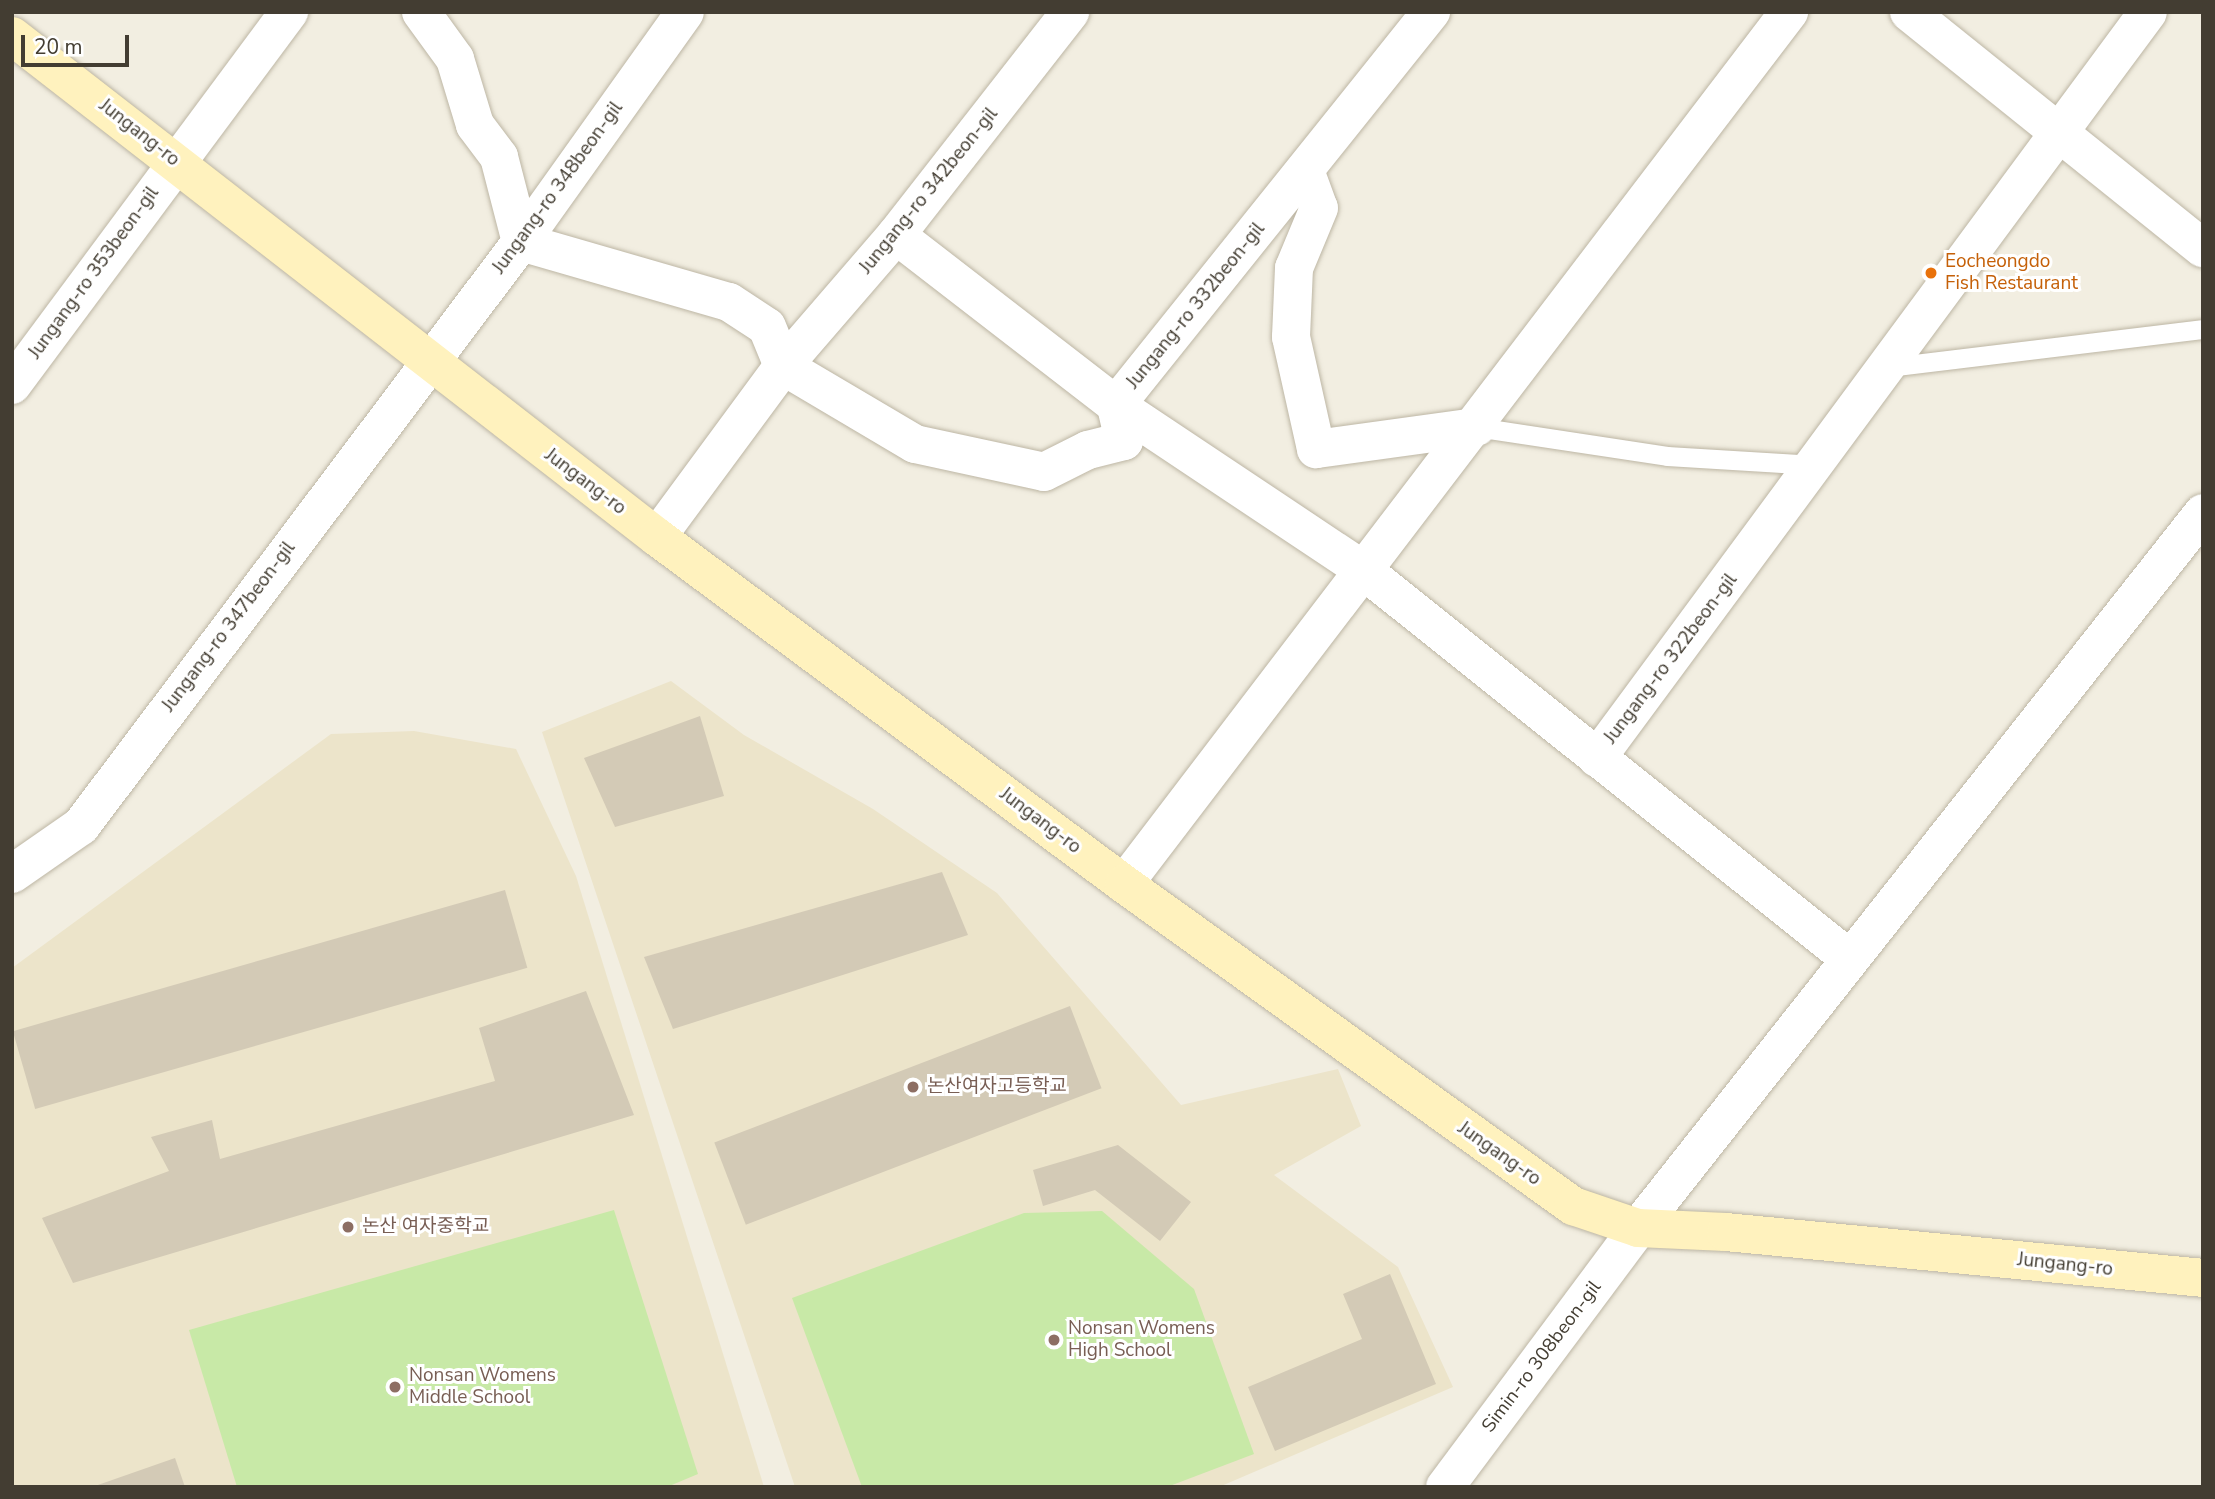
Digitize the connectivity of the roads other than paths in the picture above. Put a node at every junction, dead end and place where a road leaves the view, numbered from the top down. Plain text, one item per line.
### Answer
1 (289, 12) edge
2 (421, 12) edge
3 (685, 12) edge
4 (1070, 12) edge
5 (1432, 12) edge
6 (1789, 12) edge
7 (1909, 12) edge
8 (2148, 12) edge
9 (12, 36) edge
10 (2061, 135) junction
11 (175, 161) junction
12 (1306, 173) junction
13 (896, 235) junction
14 (521, 242) junction
15 (2203, 248) edge
16 (2203, 329) edge
17 (428, 361) junction
18 (783, 366) junction
19 (1888, 367) junction
20 (12, 385) edge
21 (1116, 405) junction
22 (1476, 427) junction
23 (1815, 466) junction
24 (2203, 513) edge
25 (657, 537) junction
26 (1363, 570) junction
27 (1597, 758) junction
28 (12, 874) edge
29 (1124, 884) junction
30 (1850, 960) junction
31 (1638, 1228) junction
32 (2203, 1278) edge
33 (1446, 1487) edge

1 - 11 street, Jungang-ro 353beon-gil
2 - 14 street
3 - 14 street, Jungang-ro 348beon-gil
4 - 13 street, Jungang-ro 342beon-gil
5 - 12 street, Jungang-ro 332beon-gil
6 - 22 street
7 - 10 street
8 - 10 street, Jungang-ro 322beon-gil
9 - 11 street, Jungang-ro
10 - 15 street
10 - 19 street, Jungang-ro 322beon-gil
11 - 17 street, Jungang-ro
11 - 20 street, Jungang-ro 353beon-gil
12 - 21 street, Jungang-ro 332beon-gil
12 - 22 street
13 - 18 street, Jungang-ro 342beon-gil
13 - 21 street
14 - 17 street, Jungang-ro 348beon-gil
14 - 18 street
16 - 19 lane
17 - 25 street, Jungang-ro
17 - 28 street, Jungang-ro 347beon-gil
18 - 21 street
18 - 25 street, Jungang-ro 342beon-gil
19 - 23 street, Jungang-ro 322beon-gil
21 - 26 street, Jungang-ro 332beon-gil
22 - 23 lane
22 - 26 street
23 - 27 street, Jungang-ro 322beon-gil
24 - 30 street
25 - 29 street, Jungang-ro
26 - 27 street, Jungang-ro 332beon-gil
26 - 29 street
27 - 30 street, Jungang-ro 322beon-gil
29 - 31 street, Jungang-ro
30 - 31 street
31 - 32 street, Jungang-ro
31 - 33 street, Simin-ro 308beon-gil

